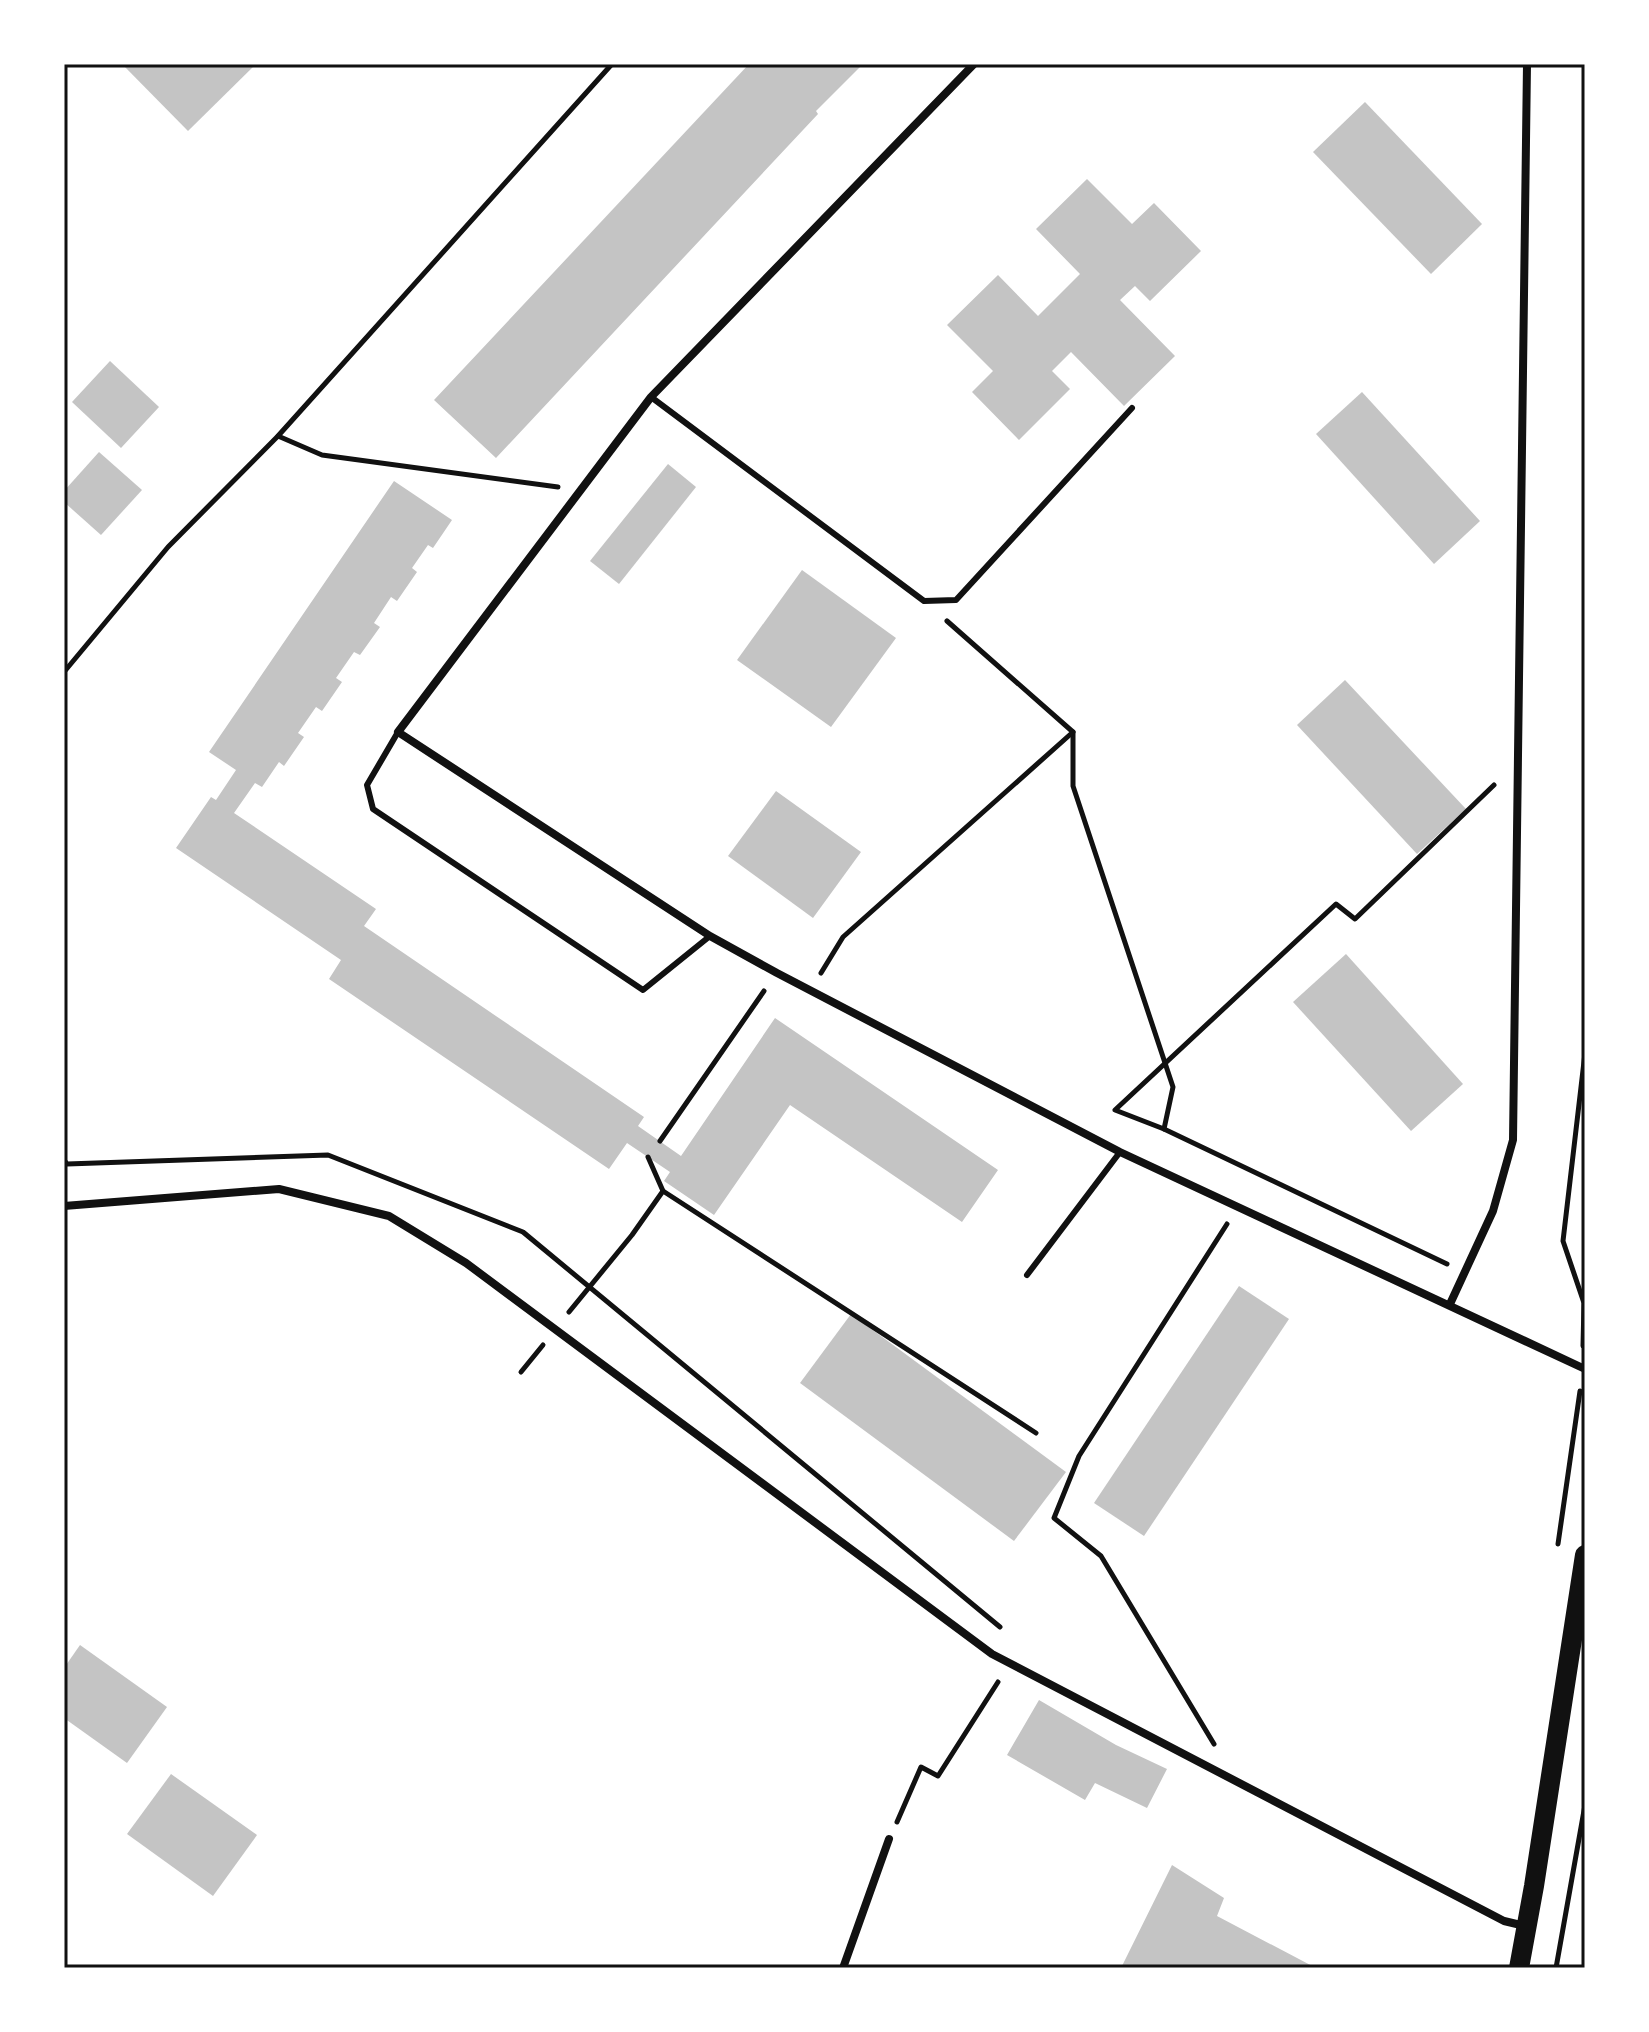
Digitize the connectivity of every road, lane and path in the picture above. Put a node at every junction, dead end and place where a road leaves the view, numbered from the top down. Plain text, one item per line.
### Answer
1 (612, 64) edge
2 (974, 64) edge
3 (1527, 64) edge
4 (651, 397) junction
5 (1132, 408) dead end
6 (278, 436) junction
7 (578, 490) junction
8 (924, 601) junction
9 (64, 672) edge
10 (398, 732) junction
11 (1073, 732) junction
12 (1518, 763) junction
13 (710, 936) junction
14 (777, 973) junction
15 (810, 990) junction
16 (1585, 1053) edge
17 (1166, 1063) junction
18 (1164, 1129) junction
19 (660, 1141) dead end
20 (1120, 1152) junction
21 (648, 1157) dead end
22 (65, 1163) edge
23 (663, 1191) junction
24 (64, 1206) edge
25 (1238, 1207) junction
26 (1464, 1273) junction
27 (1027, 1275) dead end
28 (590, 1286) junction
29 (1450, 1304) junction
30 (555, 1329) junction
31 (1584, 1368) edge
32 (521, 1372) dead end
33 (1036, 1433) dead end
34 (1585, 1555) edge
35 (1011, 1637) dead end
36 (1009, 1664) junction
37 (1201, 1739) dead end
38 (1585, 1805) edge
39 (889, 1839) joint
40 (1526, 1927) junction
41 (843, 1968) edge
42 (1519, 1968) edge
43 (1556, 1968) edge

1 - 6 path
2 - 4 street
3 - 12 street
4 - 7 street
4 - 8 lane
5 - 8 lane
6 - 7 path
6 - 9 path
7 - 10 street
8 - 11 path
10 - 13 street
10 - 13 lane
11 - 15 path
11 - 17 path
12 - 17 path
12 - 26 street
13 - 14 street
14 - 15 street
14 - 19 path
15 - 20 street
16 - 31 path
17 - 18 path
17 - 18 path
18 - 26 path
20 - 25 street
20 - 27 lane
21 - 23 path
22 - 28 path
23 - 28 path
23 - 33 path
24 - 30 street
25 - 29 street
25 - 37 path
26 - 29 street
28 - 30 path
28 - 35 path
29 - 31 street
30 - 32 path
30 - 36 street
34 - 40 main road
36 - 39 path
36 - 40 street
38 - 43 path
39 - 41 street
40 - 42 main road

